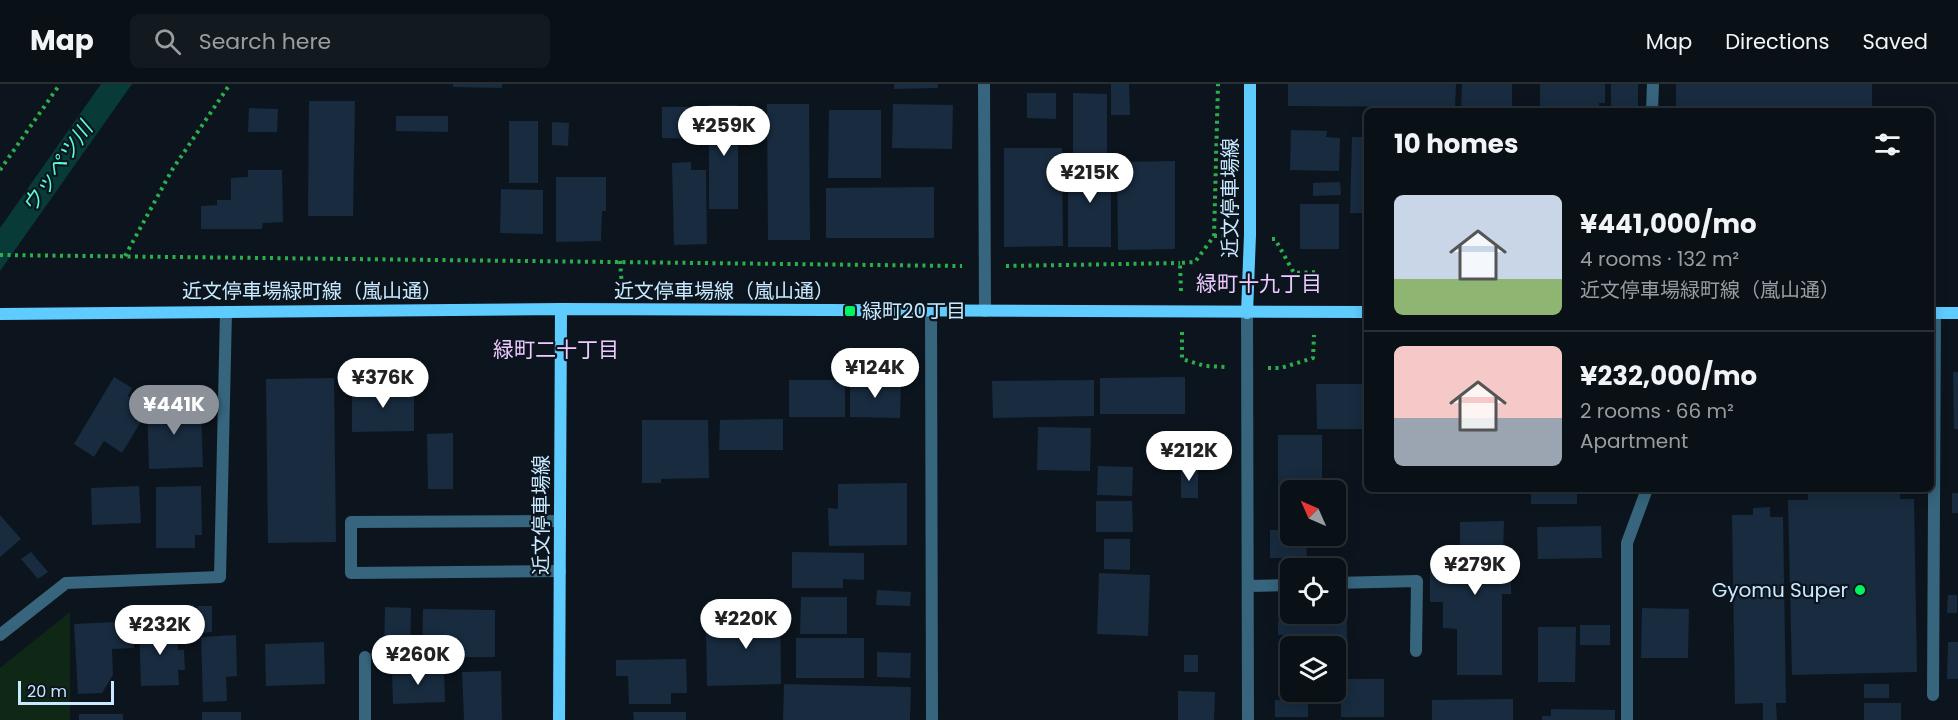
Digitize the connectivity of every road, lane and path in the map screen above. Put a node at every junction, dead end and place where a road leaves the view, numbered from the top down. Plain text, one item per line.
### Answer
1 (60, 84) edge
2 (230, 84) edge
3 (984, 84) edge
4 (1218, 84) edge
5 (1250, 84) edge
6 (1653, 84) edge
7 (1652, 108) edge
8 (0, 170) edge
9 (1214, 236) dead end
10 (0, 255) edge
11 (125, 256) junction
12 (1180, 263) dead end
13 (984, 267) junction
14 (561, 309) junction
15 (932, 311) junction
16 (985, 311) junction
17 (226, 312) junction
18 (1364, 312) edge
19 (1247, 313) junction
20 (1934, 313) edge
21 (1958, 313) edge
22 (0, 314) edge
23 (1646, 492) edge
24 (1933, 492) edge
25 (560, 521) junction
26 (560, 571) junction
27 (1346, 583) edge
28 (1280, 585) edge
29 (1248, 586) junction
30 (0, 635) edge
31 (1416, 651) dead end
32 (365, 657) dead end
33 (1933, 695) dead end
34 (365, 720) edge
35 (559, 720) edge
36 (932, 720) edge
37 (1248, 720) edge
38 (1627, 720) edge

1 - 8 path
2 - 11 path
3 - 13 street
4 - 9 path
5 - 19 main road, 近文停車場線
6 - 7 street
10 - 11 path
11 - 13 path
12 - 13 path
13 - 16 street
14 - 15 main road, 近文停車場線（嵐山通）
14 - 17 main road, 近文停車場緑町線（嵐山通）
14 - 25 main road, 近文停車場線
15 - 16 main road, 近文停車場線（嵐山通）
15 - 36 street
16 - 19 main road, 近文停車場線（嵐山通）
17 - 22 main road, 近文停車場緑町線（嵐山通）
17 - 30 street
18 - 19 main road, 近文停車場線（嵐山通）
19 - 29 street
20 - 21 main road
23 - 38 street
24 - 33 street
25 - 26 main road, 近文停車場線
25 - 26 street
26 - 35 main road, 近文停車場線
27 - 31 street
28 - 29 street
29 - 37 street
32 - 34 street

